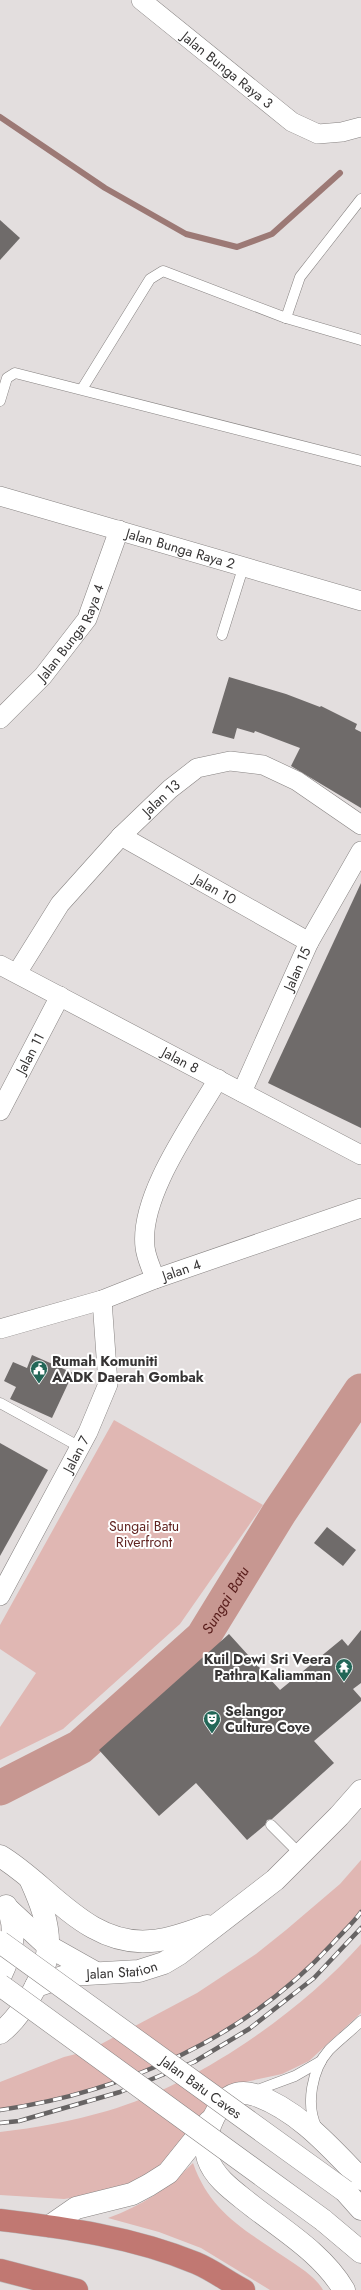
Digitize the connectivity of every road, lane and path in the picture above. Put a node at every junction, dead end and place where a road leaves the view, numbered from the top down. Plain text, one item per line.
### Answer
1 (140, 0) edge
2 (361, 126) edge
3 (361, 199) edge
4 (286, 318) junction
5 (361, 340) edge
6 (82, 389) junction
7 (0, 400) edge
8 (361, 461) edge
9 (0, 496) edge
10 (119, 530) junction
11 (243, 568) junction
12 (361, 601) edge
13 (222, 635) dead end
14 (0, 719) edge
15 (361, 825) edge
16 (120, 836) junction
17 (361, 851) edge
18 (309, 942) junction
19 (0, 964) edge
20 (17, 973) junction
21 (60, 996) junction
22 (218, 1079) junction
23 (242, 1092) junction
24 (0, 1111) edge
25 (361, 1155) edge
26 (361, 1208) edge
27 (155, 1279) junction
28 (102, 1300) junction
29 (0, 1329) edge
30 (0, 1403) edge
31 (80, 1447) junction
32 (0, 1596) edge
33 (361, 1791) edge
34 (271, 1825) dead end
35 (301, 1854) junction
36 (0, 1856) edge
37 (28, 1876) junction
38 (4, 1904) edge
39 (220, 1922) junction
40 (0, 1942) edge
41 (48, 1946) junction
42 (96, 1973) junction
43 (0, 1977) edge
44 (0, 1985) edge
45 (36, 1986) junction
46 (361, 2021) edge
47 (0, 2033) edge
48 (321, 2061) junction
49 (248, 2093) junction
50 (213, 2116) junction
51 (322, 2139) junction
52 (356, 2191) edge
53 (361, 2209) edge
54 (0, 2220) edge
55 (50, 2226) junction
56 (361, 2252) edge
57 (0, 2270) edge
58 (241, 2289) edge
59 (77, 2290) edge
60 (344, 2290) edge

1 - 2 street, Jalan Bunga Raya 3
3 - 4 lane
4 - 5 lane
4 - 6 lane
6 - 7 lane
6 - 8 lane
9 - 10 street, Jalan Bunga Raya 2
10 - 11 street, Jalan Bunga Raya 2
10 - 14 street, Jalan Bunga Raya 4
11 - 12 street, Jalan Bunga Raya 2
11 - 13 lane
15 - 16 street, Jalan 13
16 - 18 street, Jalan 10
16 - 20 street, Jalan 13
17 - 18 street, Jalan 15
18 - 23 street, Jalan 15
19 - 20 street, Jalan 8
20 - 21 street, Jalan 8
21 - 22 street, Jalan 8
21 - 24 street, Jalan 11
22 - 23 street, Jalan 8
22 - 27 street
23 - 25 street, Jalan 8
26 - 27 street, Jalan 4
27 - 28 street, Jalan 4
28 - 29 street, Jalan 4
28 - 31 street, Jalan 7
30 - 31 lane
31 - 32 street, Jalan 7
33 - 35 main road, Jalan Station
34 - 35 lane
35 - 39 main road, Jalan Station
36 - 37 main road
37 - 39 main road, Jalan Station
37 - 41 main road
38 - 41 main road, Jalan Station
38 - 43 main road
39 - 42 main road, Jalan Station
40 - 52 main road, Jalan Batu Caves, bridge
41 - 42 main road, Jalan Station
41 - 45 main road
42 - 45 main road
44 - 56 main road, bridge
45 - 47 main road
46 - 48 lane
48 - 49 lane
48 - 51 lane
49 - 50 main road
49 - 51 main road
50 - 55 main road
50 - 60 main road
51 - 52 main road
52 - 53 main road
54 - 55 highway
55 - 58 highway
57 - 59 highway

